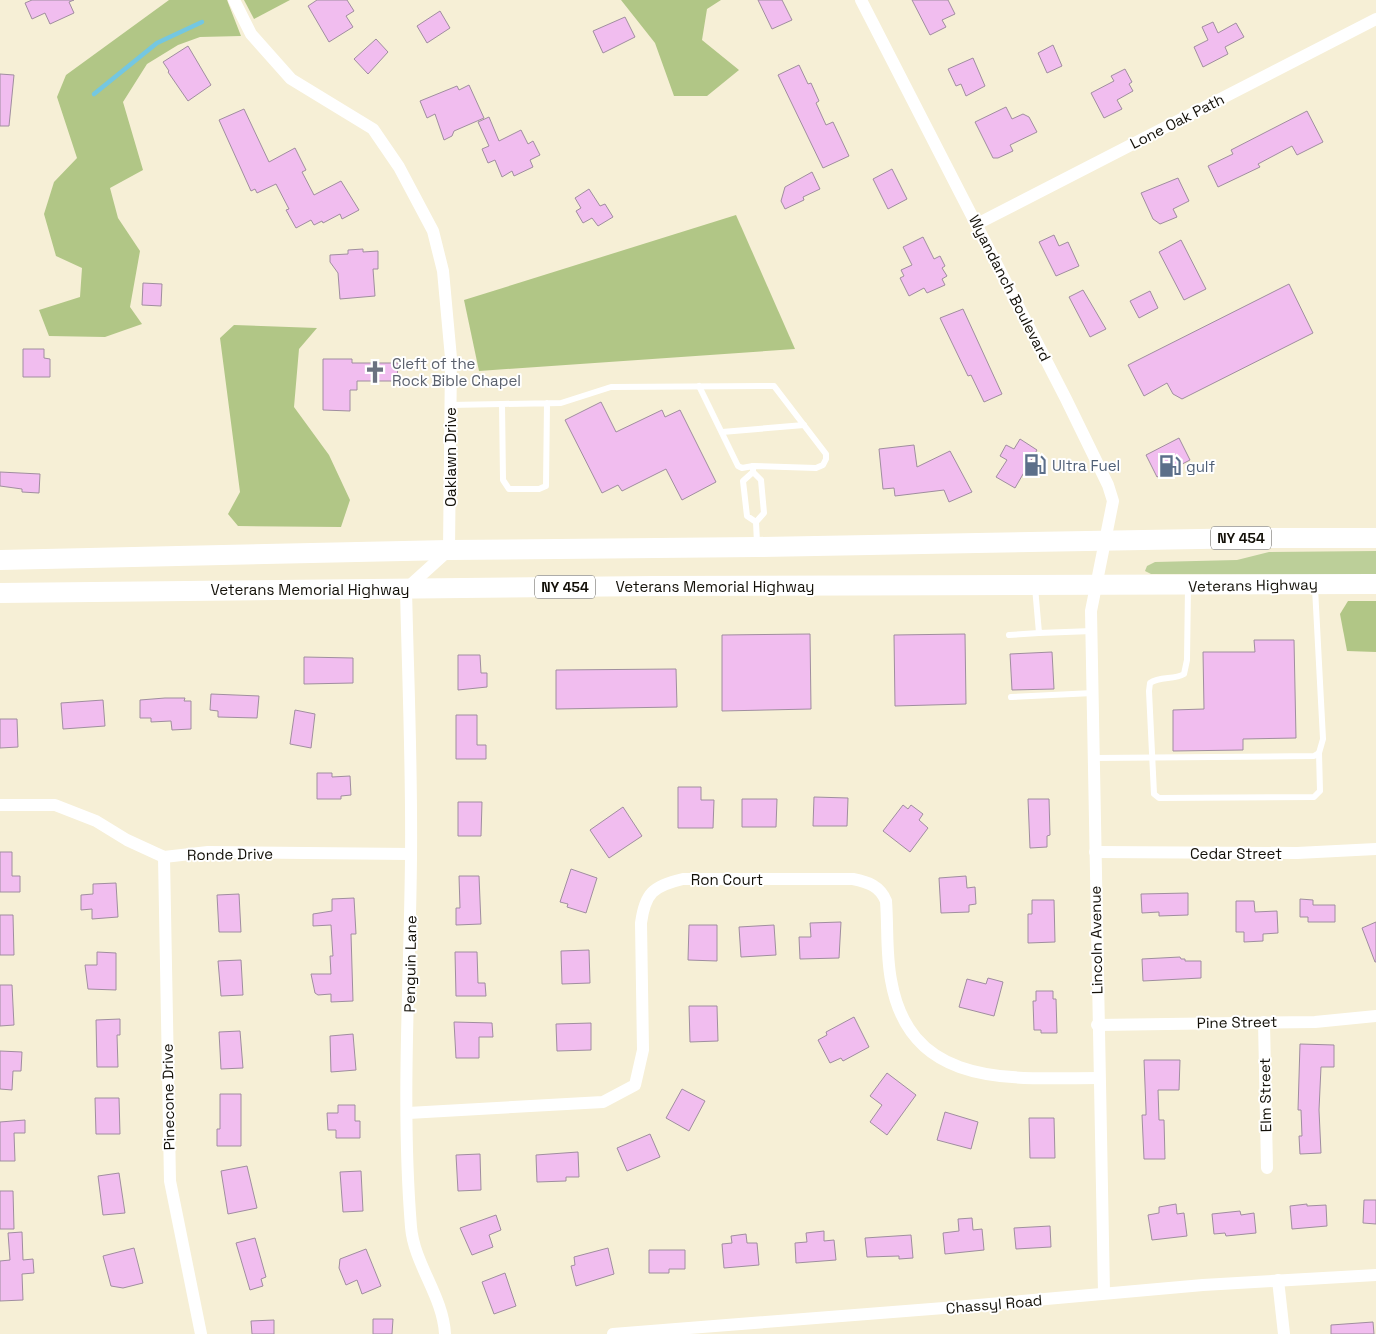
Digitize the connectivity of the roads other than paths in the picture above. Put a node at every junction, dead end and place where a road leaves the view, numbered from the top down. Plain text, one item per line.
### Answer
1 (234, 0) edge
2 (861, 0) edge
3 (1376, 19) edge
4 (977, 224) junction
5 (699, 386) junction
6 (547, 403) junction
7 (502, 404) junction
8 (450, 405) junction
9 (804, 426) junction
10 (722, 432) junction
11 (753, 469) junction
12 (756, 522) junction
13 (1376, 538) edge
14 (1105, 540) junction
15 (757, 547) junction
16 (449, 550) junction
17 (0, 560) edge
18 (1315, 584) junction
19 (1376, 584) edge
20 (1188, 585) junction
21 (1035, 586) junction
22 (1096, 586) junction
23 (1130, 586) joint
24 (406, 588) junction
25 (0, 593) edge
26 (1092, 631) junction
27 (1039, 633) junction
28 (1009, 634) dead end
29 (1093, 693) junction
30 (1011, 697) dead end
31 (1319, 753) junction
32 (1095, 758) junction
33 (1152, 759) junction
34 (0, 805) edge
35 (1376, 849) edge
36 (1095, 852) junction
37 (412, 854) junction
38 (164, 857) junction
39 (1376, 1016) edge
40 (1264, 1022) junction
41 (1097, 1025) junction
42 (1099, 1078) junction
43 (408, 1113) junction
44 (1267, 1168) dead end
45 (1376, 1276) edge
46 (1278, 1280) junction
47 (1104, 1294) junction
48 (201, 1334) edge
49 (445, 1334) edge
50 (613, 1334) edge
51 (1284, 1334) edge

1 - 8 street, Oaklawn Drive
2 - 4 street, Wyandanch Boulevard
3 - 4 street, Lone Oak Path
4 - 14 street, Wyandanch Boulevard
5 - 6 lane
5 - 9 lane
5 - 10 lane
6 - 7 lane
6 - 7 lane
7 - 8 lane
8 - 16 street, Oaklawn Drive
9 - 10 lane
9 - 11 lane
10 - 11 lane
11 - 12 lane
11 - 12 lane
12 - 15 lane
13 - 14 main road, NY 454
14 - 15 main road, NY 454
14 - 22 street, Wyandanch Boulevard
15 - 16 main road, NY 454
16 - 17 main road, NY 454
16 - 24 street
18 - 19 main road, Veterans Highway / NY 454
18 - 20 main road, Veterans Highway / NY 454
18 - 31 lane
20 - 23 main road, Veterans Highway / NY 454
20 - 33 lane
21 - 22 main road, Veterans Memorial Highway / NY 454
21 - 24 main road, Veterans Memorial Highway / NY 454
21 - 27 lane
22 - 23 main road, Veterans Memorial Highway / NY 454
22 - 26 street, Lincoln Avenue
24 - 25 main road, Veterans Memorial Highway / NY 454
24 - 37 street, Penguin Lane
26 - 27 lane
26 - 29 street, Lincoln Avenue
27 - 28 lane
29 - 30 lane
29 - 32 street, Lincoln Avenue
31 - 33 lane
31 - 33 lane
32 - 33 lane
32 - 36 street, Lincoln Avenue
34 - 38 street
35 - 36 street, Cedar Street
36 - 41 street, Lincoln Avenue
37 - 38 street, Ronde Drive
37 - 43 street, Penguin Lane
38 - 48 street, Pinecone Drive
39 - 40 street, Pine Street
40 - 41 street, Pine Street
40 - 44 street, Elm Street
41 - 42 street, Lincoln Avenue
42 - 43 street, Ron Court
42 - 47 street, Lincoln Avenue
43 - 49 street, Penguin Lane
45 - 46 street, Chassyl Road
46 - 47 street, Chassyl Road
46 - 51 street
47 - 50 street, Chassyl Road

